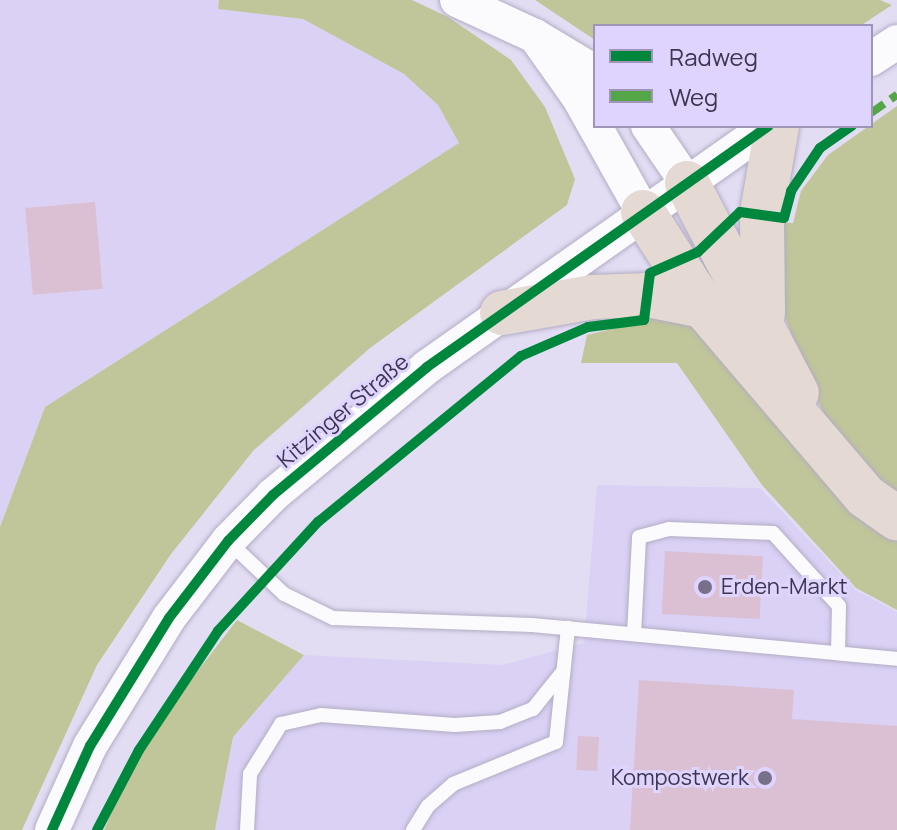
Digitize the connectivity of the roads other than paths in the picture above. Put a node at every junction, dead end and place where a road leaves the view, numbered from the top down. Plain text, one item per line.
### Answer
1 (457, 0) edge
2 (535, 36) junction
3 (897, 42) edge
4 (873, 58) edge
5 (593, 71) edge
6 (593, 123) edge
7 (596, 128) edge
8 (649, 128) edge
9 (766, 128) edge
10 (777, 128) edge
11 (687, 183) junction
12 (643, 212) junction
13 (703, 306) junction
14 (502, 313) junction
15 (764, 323) junction
16 (820, 442) junction
17 (897, 518) edge
18 (228, 541) junction
19 (568, 628) junction
20 (634, 634) junction
21 (838, 653) junction
22 (897, 659) edge
23 (561, 674) junction
24 (52, 830) edge
25 (247, 830) edge
26 (413, 830) edge

1 - 2 street
2 - 5 street
2 - 6 street
3 - 4 street
7 - 12 street
8 - 11 street
9 - 11 street, Kitzinger Straße
10 - 15 highway
11 - 12 street, Kitzinger Straße
11 - 15 highway
12 - 13 highway
12 - 14 street, Kitzinger Straße
13 - 14 highway
13 - 16 highway
14 - 18 street, Kitzinger Straße
15 - 16 highway
16 - 17 highway
18 - 19 lane
18 - 24 street, Kitzinger Straße
19 - 20 lane
19 - 23 lane
20 - 21 lane
20 - 21 lane
21 - 22 lane
23 - 25 lane
23 - 26 lane

